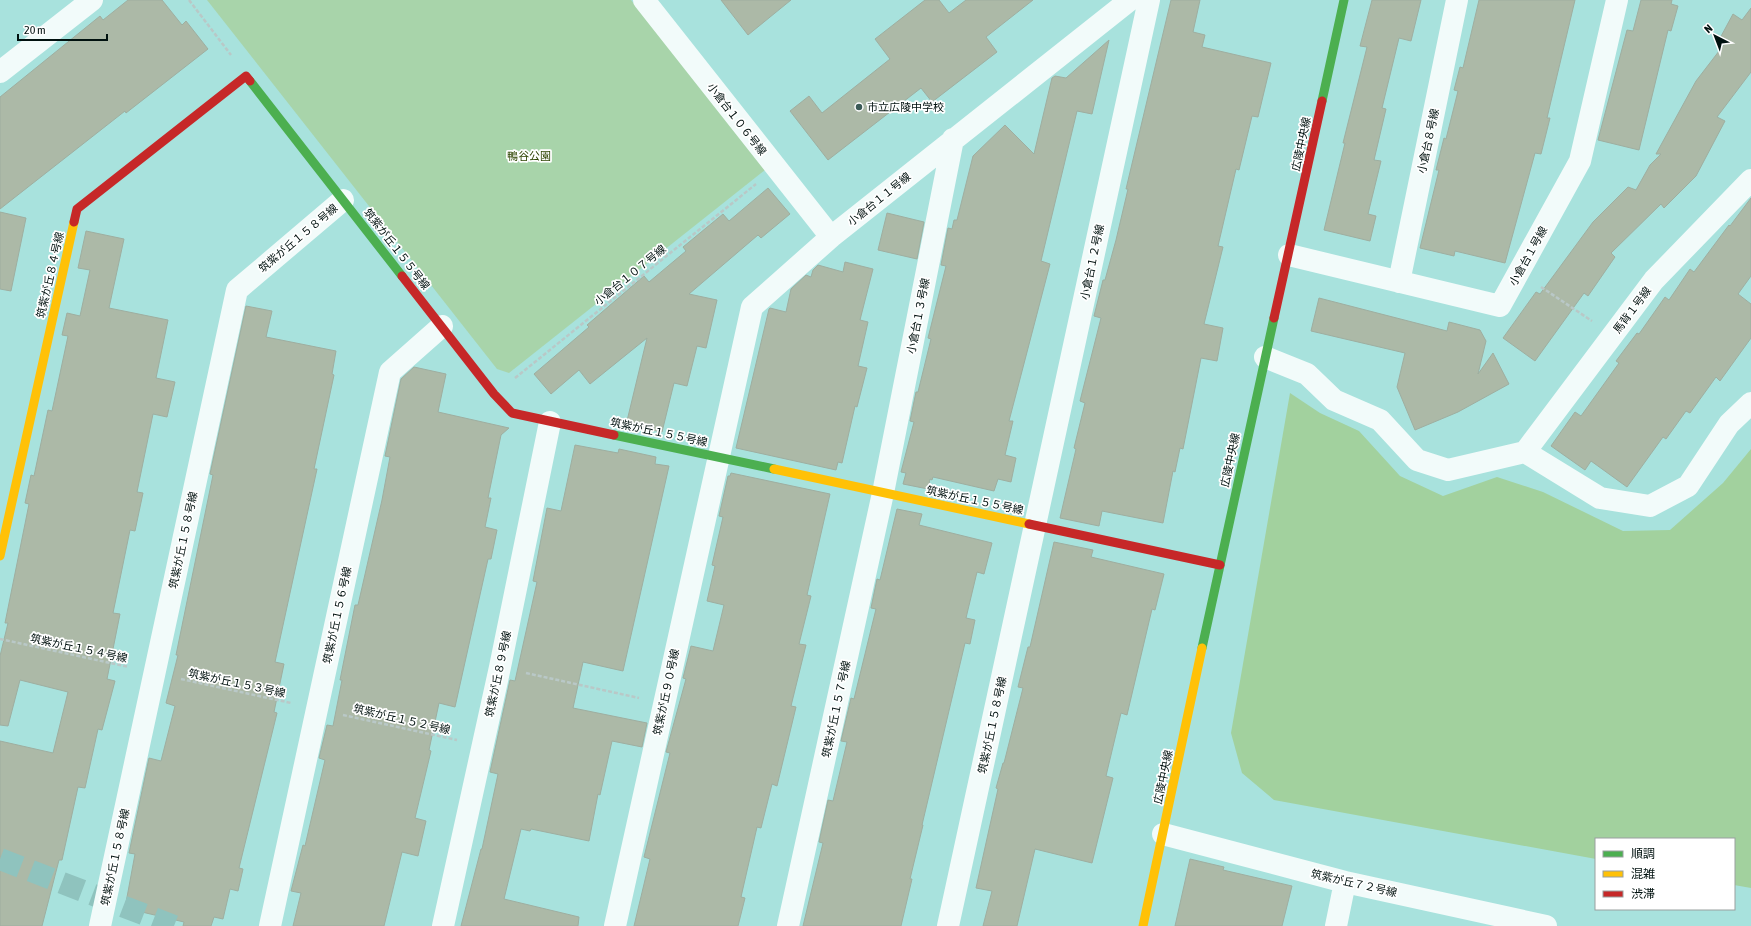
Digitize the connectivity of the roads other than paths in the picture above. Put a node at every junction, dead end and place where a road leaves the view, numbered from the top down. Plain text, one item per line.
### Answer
1 (92, 0) edge
2 (644, 0) edge
3 (1130, 0) edge
4 (1149, 0) edge
5 (1457, 0) edge
6 (1617, 0) edge
7 (1340, 1) edge
8 (0, 72) edge
9 (246, 76) joint
10 (953, 139) junction
11 (1751, 180) edge
12 (343, 200) junction
13 (831, 237) junction
14 (1289, 255) junction
15 (1399, 282) junction
16 (442, 326) junction
17 (1265, 357) junction
18 (1751, 403) edge
19 (550, 422) junction
20 (1526, 452) junction
21 (718, 457) junction
22 (883, 493) junction
23 (1036, 524) junction
24 (0, 556) edge
25 (1220, 566) junction
26 (1163, 834) junction
27 (1345, 882) junction
28 (1489, 920) edge
29 (100, 926) edge
30 (270, 926) edge
31 (443, 926) edge
32 (615, 926) edge
33 (788, 926) edge
34 (948, 926) edge
35 (1143, 926) edge
36 (1336, 926) edge
37 (1546, 926) edge

1 - 8 street
2 - 13 street, 小倉台１０６号線
3 - 10 street, 小倉台１１号線
4 - 23 street, 小倉台１２号線
5 - 15 street, 小倉台８号線
6 - 15 street, 小倉台１号線
7 - 14 street, 広陵中央線
9 - 12 street, 筑紫が丘１５５号線
9 - 24 street, 筑紫が丘８４号線
10 - 13 street, 小倉台１１号線
10 - 22 street, 小倉台１３号線
11 - 20 street, 馬背１号線
12 - 16 street, 筑紫が丘１５５号線
12 - 29 street, 筑紫が丘１５８号線
13 - 21 street, 小倉台１１号線
14 - 15 street, 小倉台１号線
14 - 17 street, 広陵中央線
16 - 19 street, 筑紫が丘１５５号線
16 - 30 street, 筑紫が丘１５６号線
17 - 20 street
17 - 25 street, 広陵中央線
18 - 20 street
19 - 21 street, 筑紫が丘１５５号線
19 - 31 street, 筑紫が丘８９号線
21 - 22 street, 筑紫が丘１５５号線
21 - 32 street, 筑紫が丘９０号線
22 - 23 street, 筑紫が丘１５５号線
22 - 33 street, 筑紫が丘１５７号線
23 - 25 street, 筑紫が丘１５５号線
23 - 34 street, 筑紫が丘１５８号線
25 - 26 street, 広陵中央線
26 - 27 street, 筑紫が丘７２号線
26 - 35 street, 広陵中央線
27 - 28 street, 筑紫が丘７２号線
27 - 36 street
28 - 37 street, 筑紫が丘７２号線

